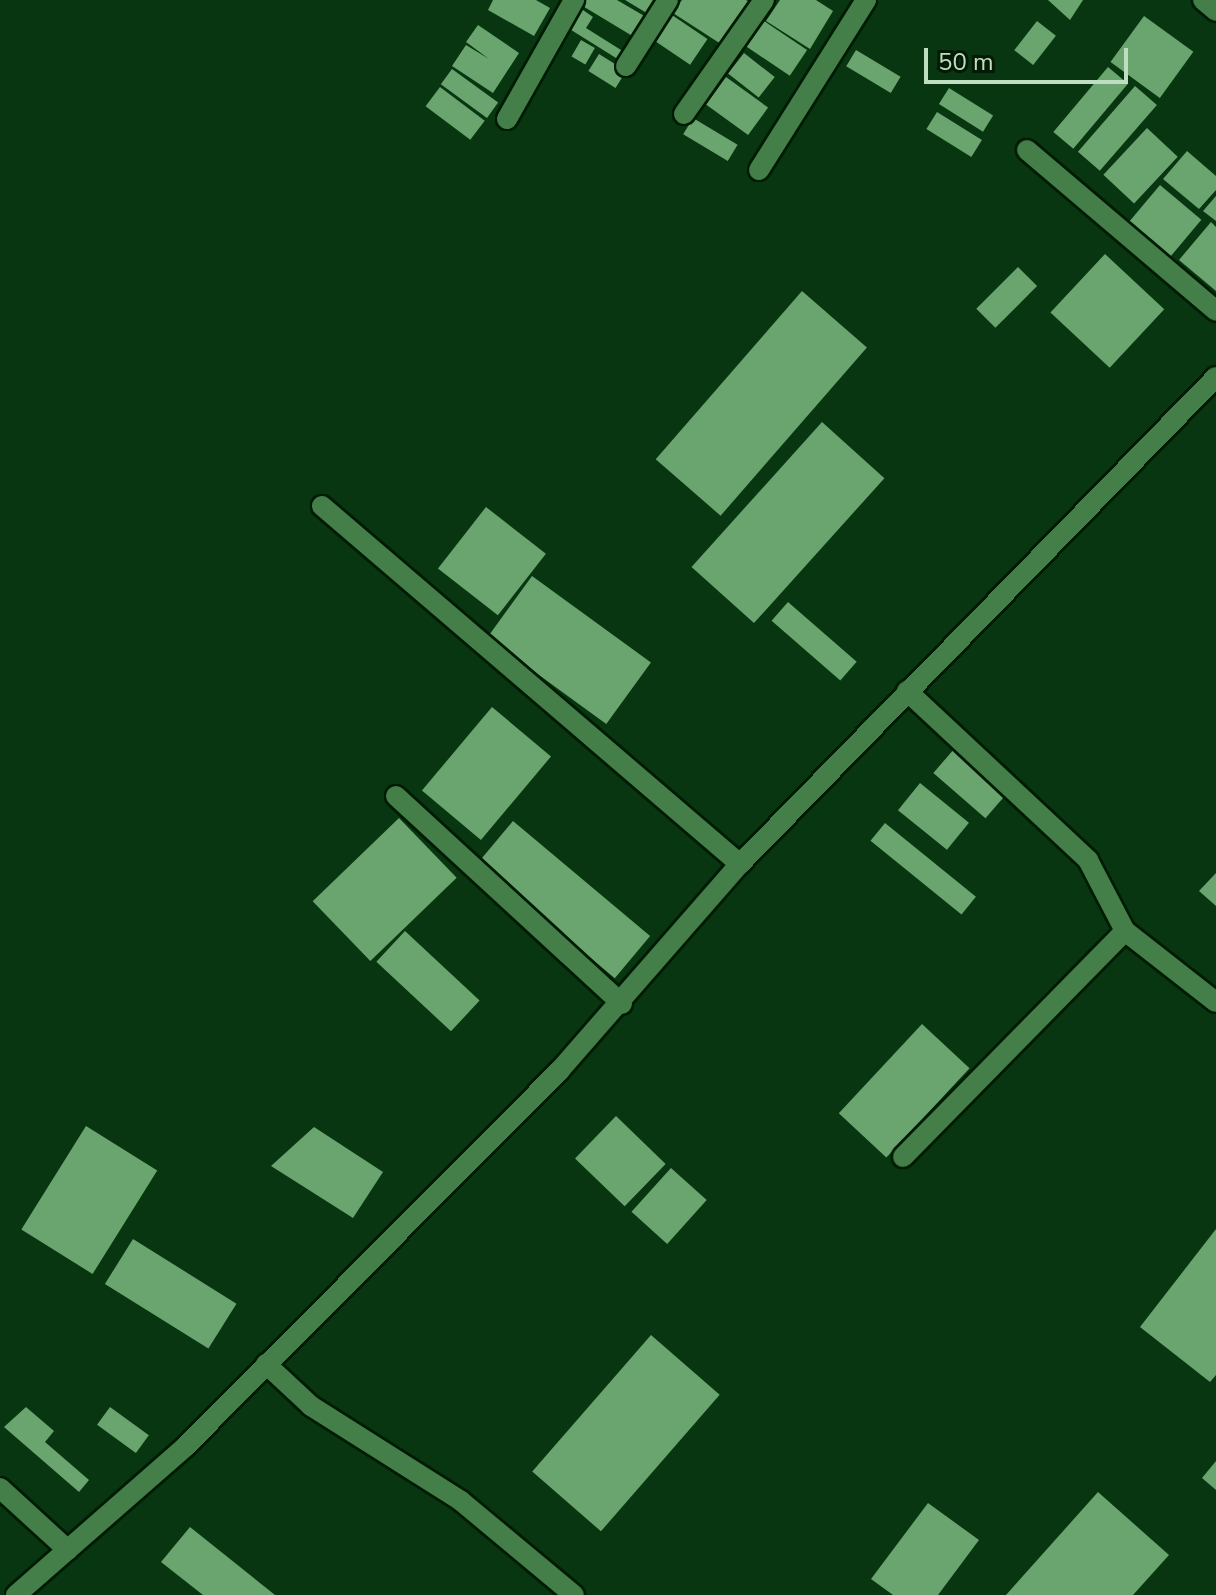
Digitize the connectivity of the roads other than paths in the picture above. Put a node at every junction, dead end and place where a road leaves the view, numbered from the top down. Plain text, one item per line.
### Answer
1 (574, 0) edge
2 (668, 0) edge
3 (764, 0) edge
4 (866, 0) edge
5 (1203, 0) edge
6 (1216, 11) edge
7 (626, 66) dead end
8 (684, 114) dead end
9 (507, 119) dead end
10 (1027, 150) dead end
11 (759, 170) dead end
12 (1216, 311) edge
13 (1216, 377) edge
14 (322, 506) dead end
15 (907, 691) junction
16 (396, 796) dead end
17 (740, 864) junction
18 (1125, 931) junction
19 (1216, 1002) edge
20 (622, 1004) junction
21 (903, 1157) dead end
22 (266, 1364) junction
23 (0, 1488) edge
24 (68, 1550) junction
25 (571, 1594) edge
26 (16, 1595) edge

1 - 9 street
2 - 7 street
3 - 8 street
4 - 11 street
5 - 6 street
10 - 12 street
13 - 15 street
14 - 17 street
15 - 17 street
15 - 18 street
16 - 20 street
17 - 20 street
18 - 19 street
18 - 21 street
20 - 22 street
22 - 24 street
22 - 25 street
23 - 24 street
24 - 26 street

